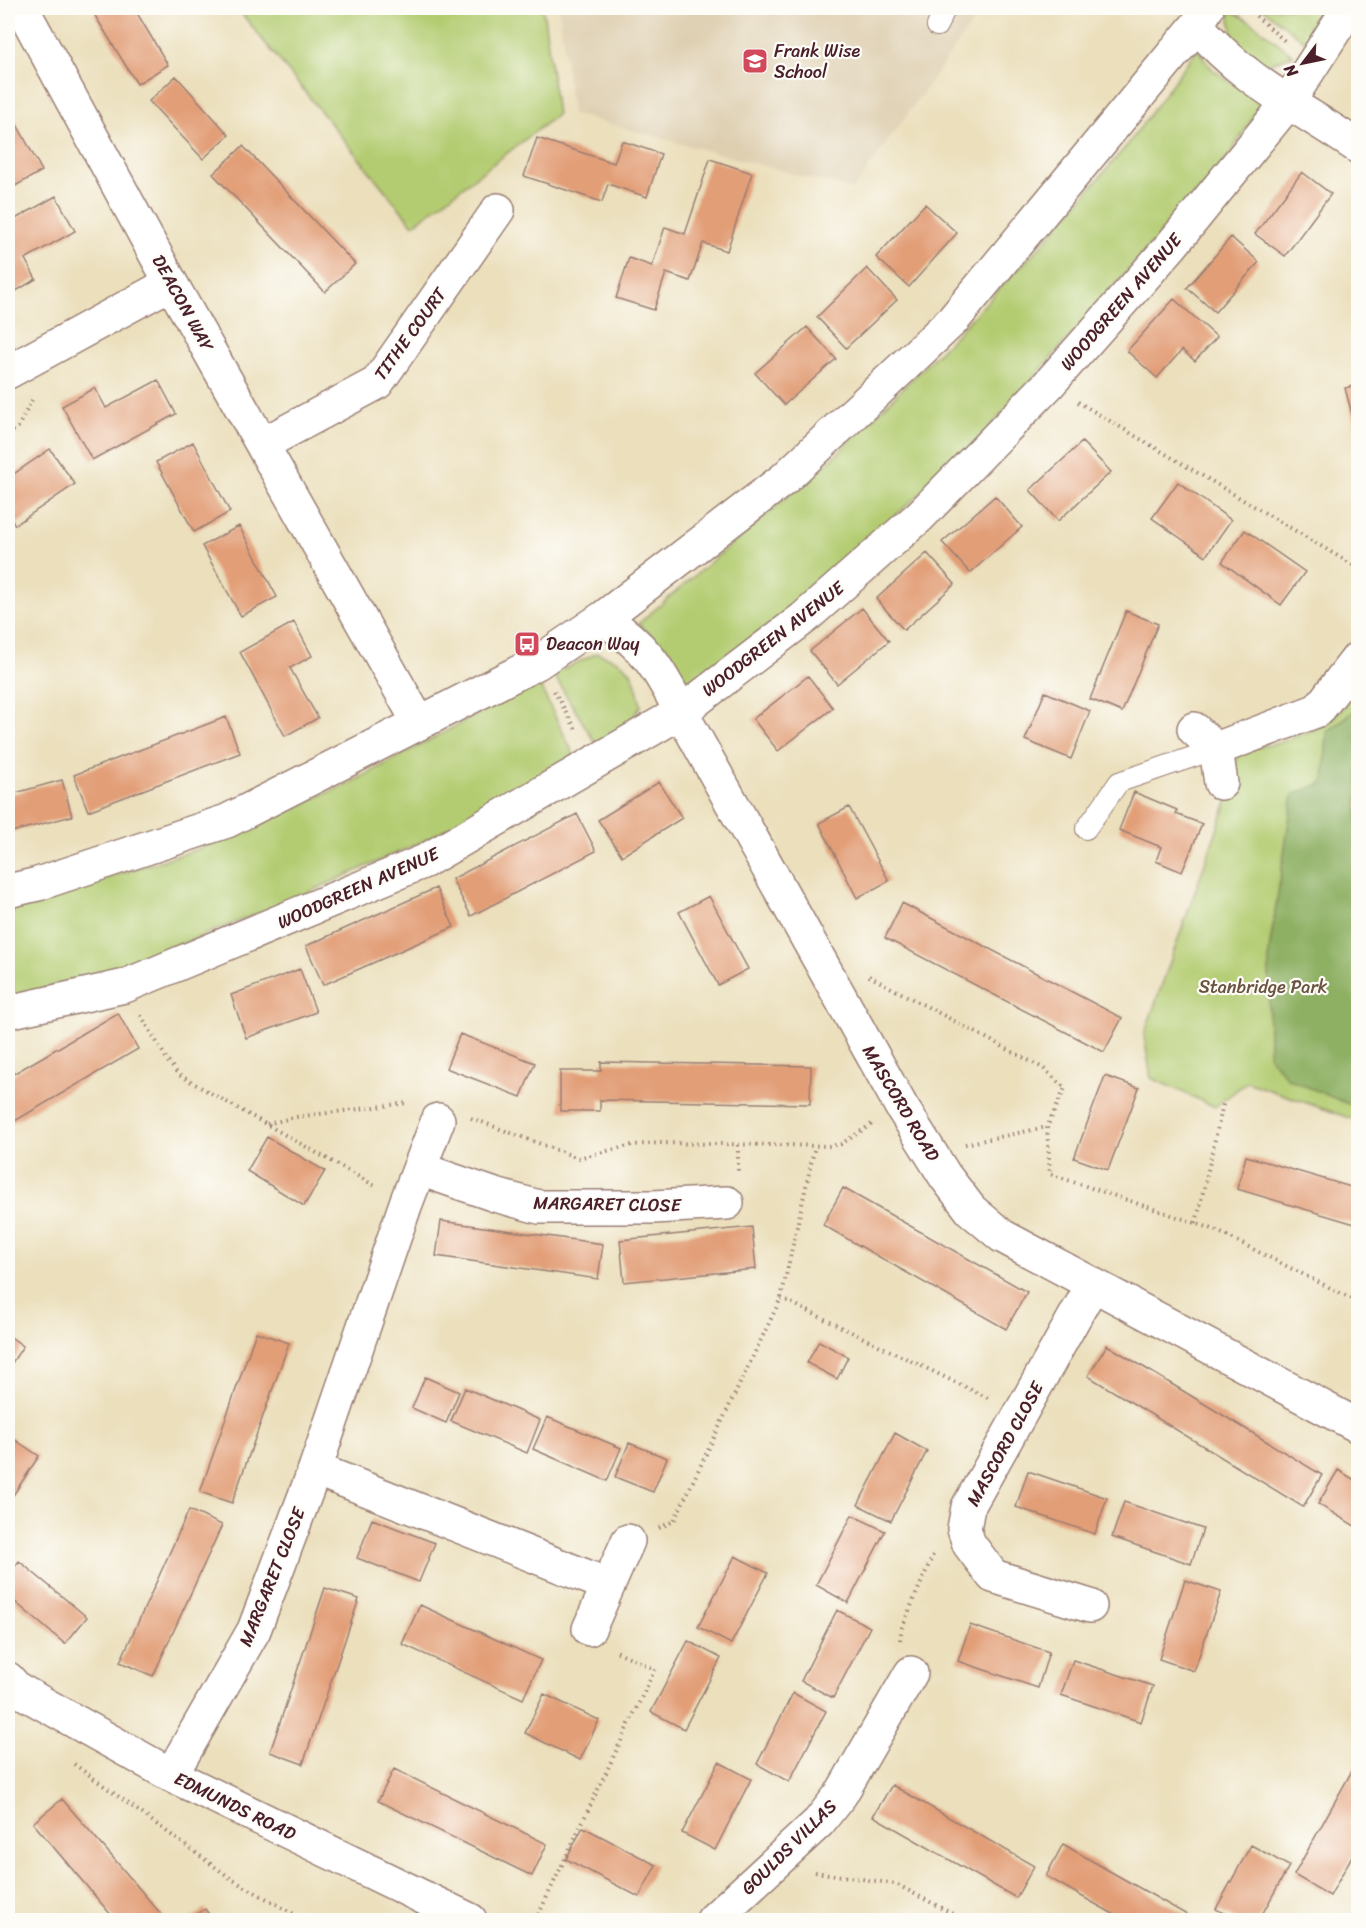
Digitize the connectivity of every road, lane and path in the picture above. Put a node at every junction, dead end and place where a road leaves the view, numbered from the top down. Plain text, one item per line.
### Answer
1 (22, 8) edge
2 (946, 8) edge
3 (1247, 8) edge
4 (1349, 8) edge
5 (1202, 16) edge
6 (937, 26) dead end
7 (1316, 58) junction
8 (1287, 104) junction
9 (1359, 147) edge
10 (498, 210) dead end
11 (171, 284) junction
12 (8, 372) edge
13 (1048, 384) junction
14 (263, 444) junction
15 (1359, 568) edge
16 (603, 618) junction
17 (1359, 658) edge
18 (537, 663) junction
19 (681, 712) junction
20 (419, 723) junction
21 (1205, 739) junction
22 (596, 763) junction
23 (1221, 783) dead end
24 (1086, 829) dead end
25 (8, 891) edge
26 (825, 971) junction
27 (125, 986) junction
28 (8, 1012) edge
29 (1224, 1100) dead end
30 (901, 1106) junction
31 (439, 1112) junction
32 (267, 1124) junction
33 (1047, 1127) junction
34 (815, 1146) junction
35 (929, 1152) junction
36 (420, 1169) junction
37 (406, 1203) junction
38 (727, 1203) dead end
39 (1196, 1223) junction
40 (1092, 1286) junction
41 (781, 1298) junction
42 (1359, 1302) edge
43 (1021, 1414) junction
44 (1359, 1426) edge
45 (315, 1469) junction
46 (628, 1541) joint
47 (938, 1544) dead end
48 (608, 1585) junction
49 (1090, 1606) dead end
50 (589, 1629) joint
51 (911, 1673) joint
52 (8, 1678) edge
53 (69, 1760) dead end
54 (171, 1776) junction
55 (773, 1865) junction
56 (305, 1920) edge
57 (470, 1920) edge
58 (536, 1920) edge
59 (713, 1920) edge
60 (964, 1920) edge

1 - 11 street, DEACON WAY
2 - 6 lane
3 - 7 path
4 - 7 street, WOODGREEN AVENUE
5 - 8 street
5 - 16 street
7 - 8 street, WOODGREEN AVENUE
8 - 9 street
8 - 13 street, WOODGREEN AVENUE
10 - 14 street, TITHE COURT
11 - 12 street
11 - 14 street, DEACON WAY
13 - 15 path
13 - 19 street, WOODGREEN AVENUE
14 - 20 street, DEACON WAY
16 - 18 street
16 - 19 street, MASCORD ROAD
17 - 21 street
18 - 20 street
18 - 22 path
19 - 22 street, WOODGREEN AVENUE
19 - 26 street, MASCORD ROAD
20 - 25 street
21 - 23 street
21 - 24 lane
22 - 27 street, WOODGREEN AVENUE
26 - 30 street, MASCORD ROAD
26 - 33 path
27 - 28 street, WOODGREEN AVENUE
27 - 32 path
29 - 39 path
30 - 34 path
30 - 35 street, MASCORD ROAD
31 - 32 path
31 - 34 path
31 - 36 street, MARGARET CLOSE
32 - 37 path
33 - 35 path
33 - 39 path
34 - 41 path
35 - 40 street, MASCORD ROAD
36 - 37 street, MARGARET CLOSE
36 - 38 street, MARGARET CLOSE
37 - 45 street, MARGARET CLOSE
39 - 42 path
40 - 43 street, MASCORD CLOSE
40 - 44 street, MASCORD ROAD
41 - 43 path
41 - 46 path
43 - 49 street, MASCORD CLOSE
45 - 48 street
45 - 54 street, MARGARET CLOSE
46 - 48 street
47 - 51 path
48 - 50 street
50 - 58 path
51 - 55 street, GOULDS VILLAS
52 - 54 street, EDMUNDS ROAD
53 - 56 path
54 - 57 street, EDMUNDS ROAD
55 - 59 street, GOULDS VILLAS
55 - 60 path

